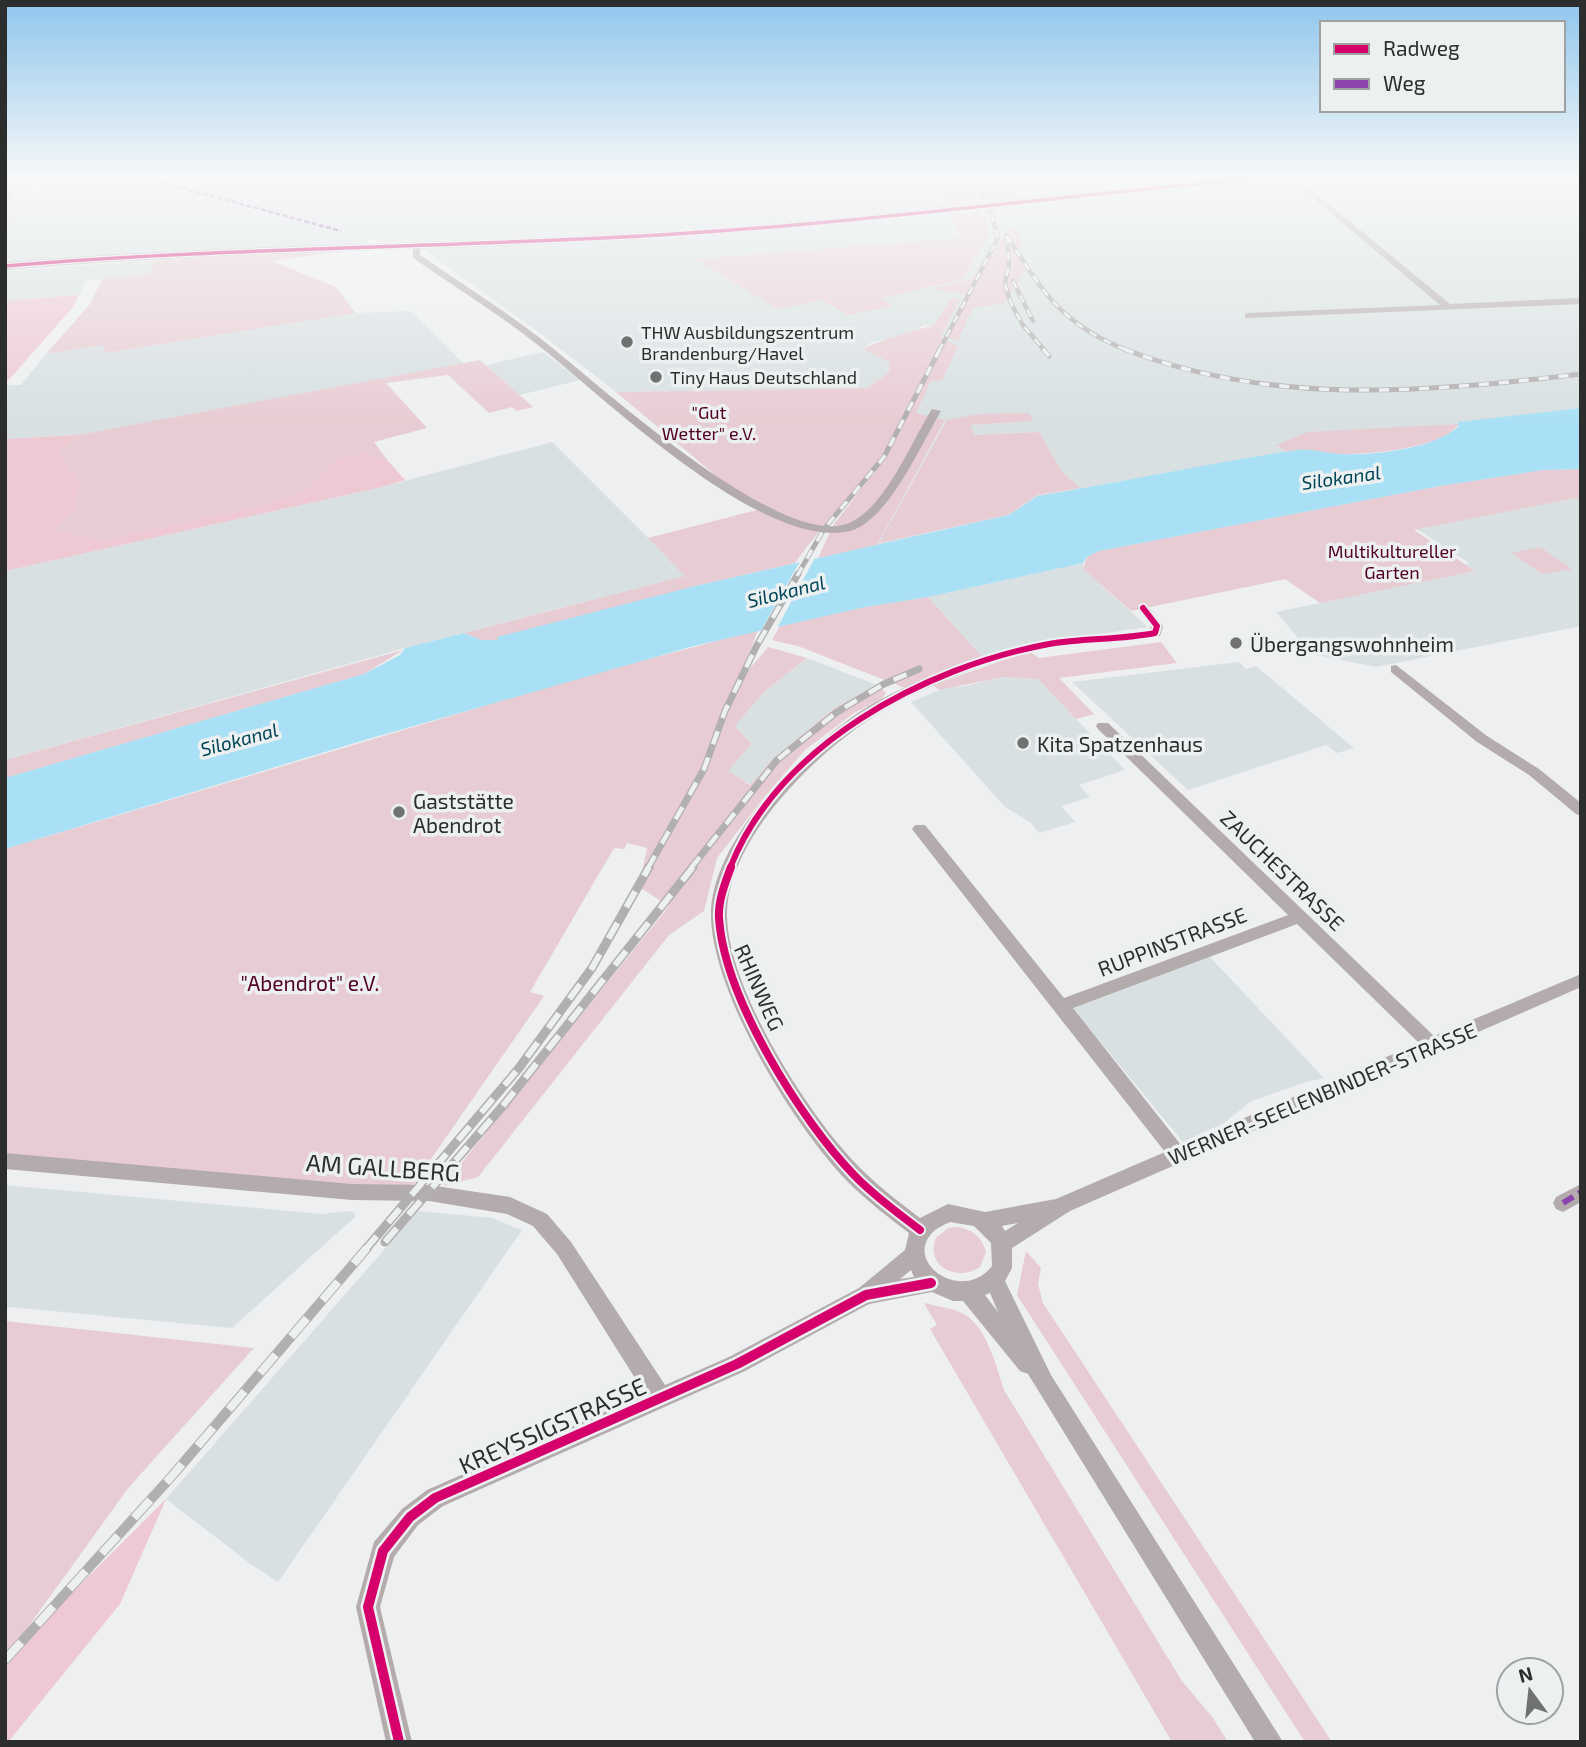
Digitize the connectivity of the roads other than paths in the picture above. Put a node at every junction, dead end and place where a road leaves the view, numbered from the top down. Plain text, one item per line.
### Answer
1 (101, 260) edge
2 (421, 260) edge
3 (1391, 260) edge
4 (5, 266) edge
5 (1581, 301) edge
6 (1448, 307) junction
7 (1248, 316) dead end
8 (936, 411) dead end
9 (1143, 608) dead end
10 (1396, 669) dead end
11 (1103, 726) dead end
12 (1581, 811) edge
13 (920, 829) dead end
14 (1298, 917) junction
15 (1581, 980) edge
16 (1061, 1006) junction
17 (1432, 1045) junction
18 (1178, 1155) junction
19 (5, 1161) edge
20 (1581, 1192) edge
21 (1563, 1203) dead end
22 (1063, 1205) junction
23 (984, 1222) junction
24 (919, 1230) junction
25 (1002, 1244) junction
26 (914, 1255) junction
27 (994, 1280) junction
28 (932, 1283) junction
29 (970, 1293) junction
30 (866, 1295) junction
31 (1043, 1382) junction
32 (660, 1397) junction
33 (398, 1742) edge
34 (1270, 1742) edge

1 - 4 street
2 - 8 street
3 - 6 street
5 - 6 street
6 - 7 street
9 - 24 street, RHINWEG
10 - 12 street
11 - 14 street, ZAUCHESTRASSE
13 - 16 street
14 - 16 street, RUPPINSTRASSE
14 - 17 street, ZAUCHESTRASSE
15 - 17 street, WERNER-SEELENBINDER-STRASSE
16 - 18 street
17 - 18 street, WERNER-SEELENBINDER-STRASSE
18 - 22 street, WERNER-SEELENBINDER-STRASSE
19 - 32 street, AM GALLBERG
20 - 21 street
22 - 23 street, WERNER-SEELENBINDER-STRASSE
22 - 25 street, WERNER-SEELENBINDER-STRASSE
23 - 24 street
23 - 25 street
24 - 26 street
25 - 27 street
26 - 28 street
26 - 30 street, KREYSSIGSTRASSE
27 - 29 street
27 - 31 street
28 - 29 street
28 - 30 street, KREYSSIGSTRASSE
29 - 31 street
30 - 32 street, KREYSSIGSTRASSE
31 - 34 street
32 - 33 street, KREYSSIGSTRASSE

